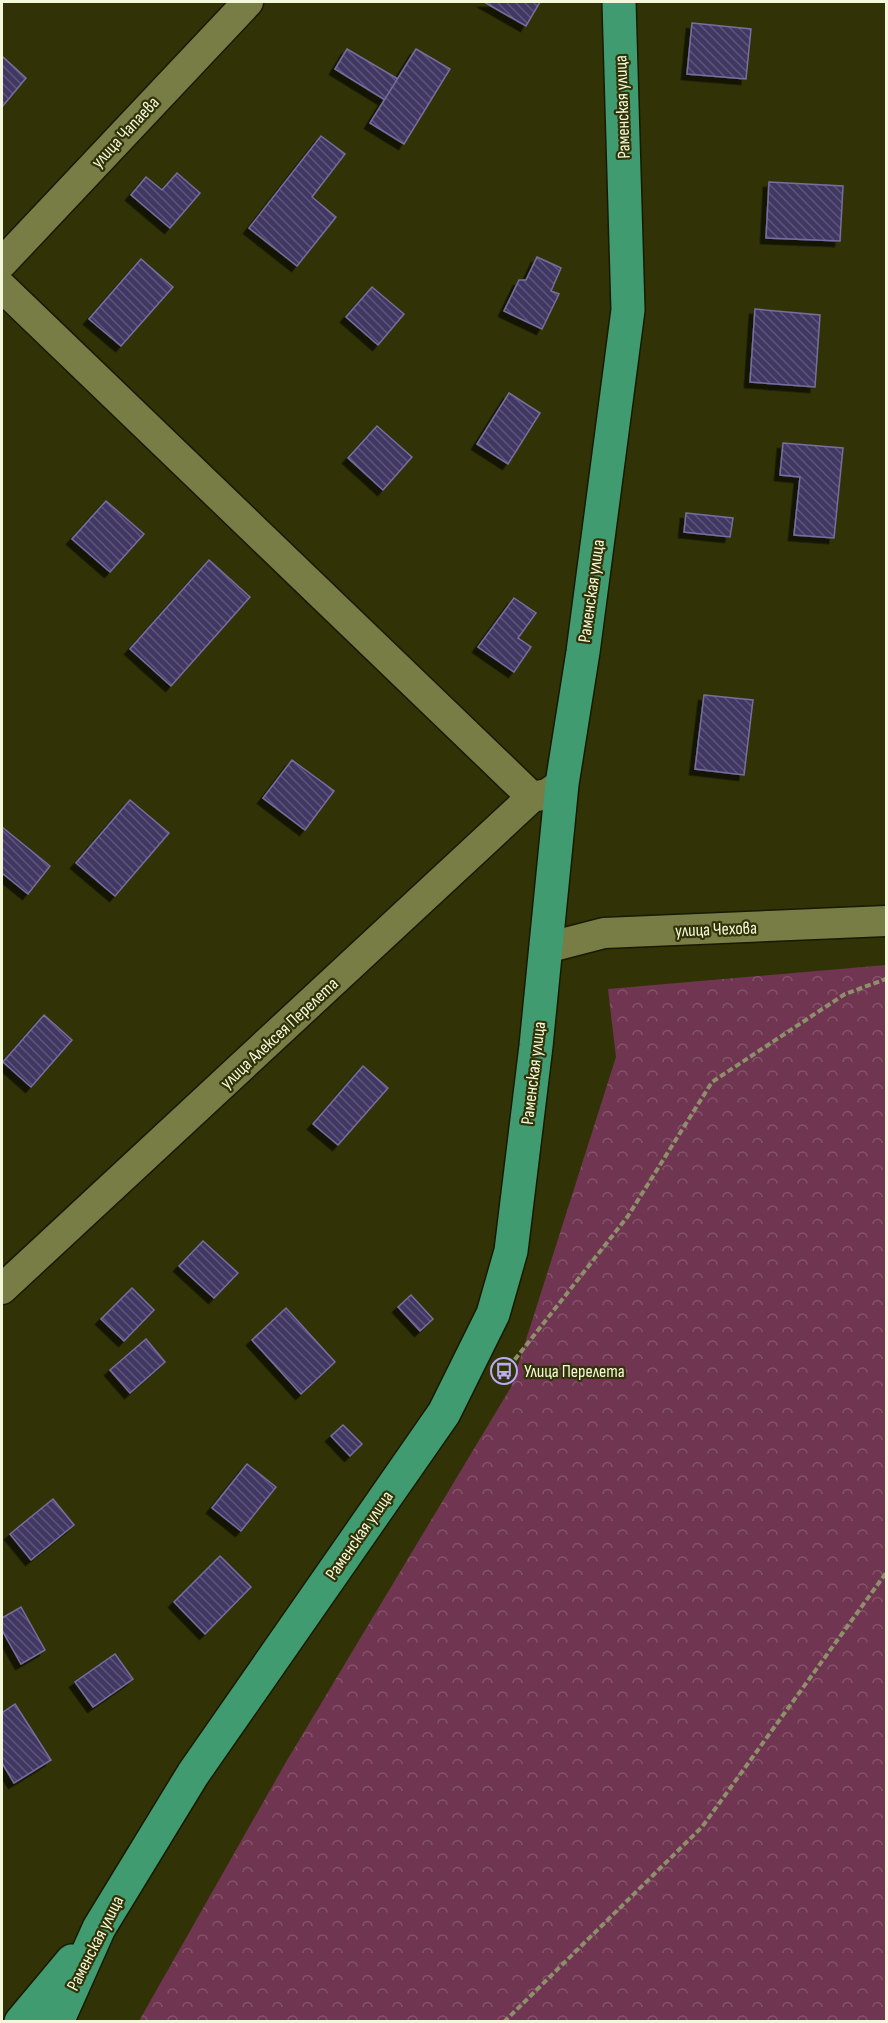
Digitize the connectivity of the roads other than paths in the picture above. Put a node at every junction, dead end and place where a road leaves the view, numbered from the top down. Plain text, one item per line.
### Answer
1 (248, 2) edge
2 (619, 2) edge
3 (2, 263) edge
4 (2, 287) edge
5 (562, 784) junction
6 (532, 797) junction
7 (886, 921) edge
8 (546, 948) junction
9 (2, 1288) edge
10 (99, 1928) junction
11 (21, 2022) edge
12 (57, 2022) edge

1 - 3 street, улица Чапаева
2 - 5 main road, Раменская улица
4 - 6 street
5 - 6 street, улица Алексея Перелета
5 - 8 main road, Раменская улица
6 - 9 street, улица Алексея Перелета
7 - 8 street, улица Чехова
8 - 10 main road, Раменская улица
10 - 11 main road
10 - 12 main road, Раменская улица

